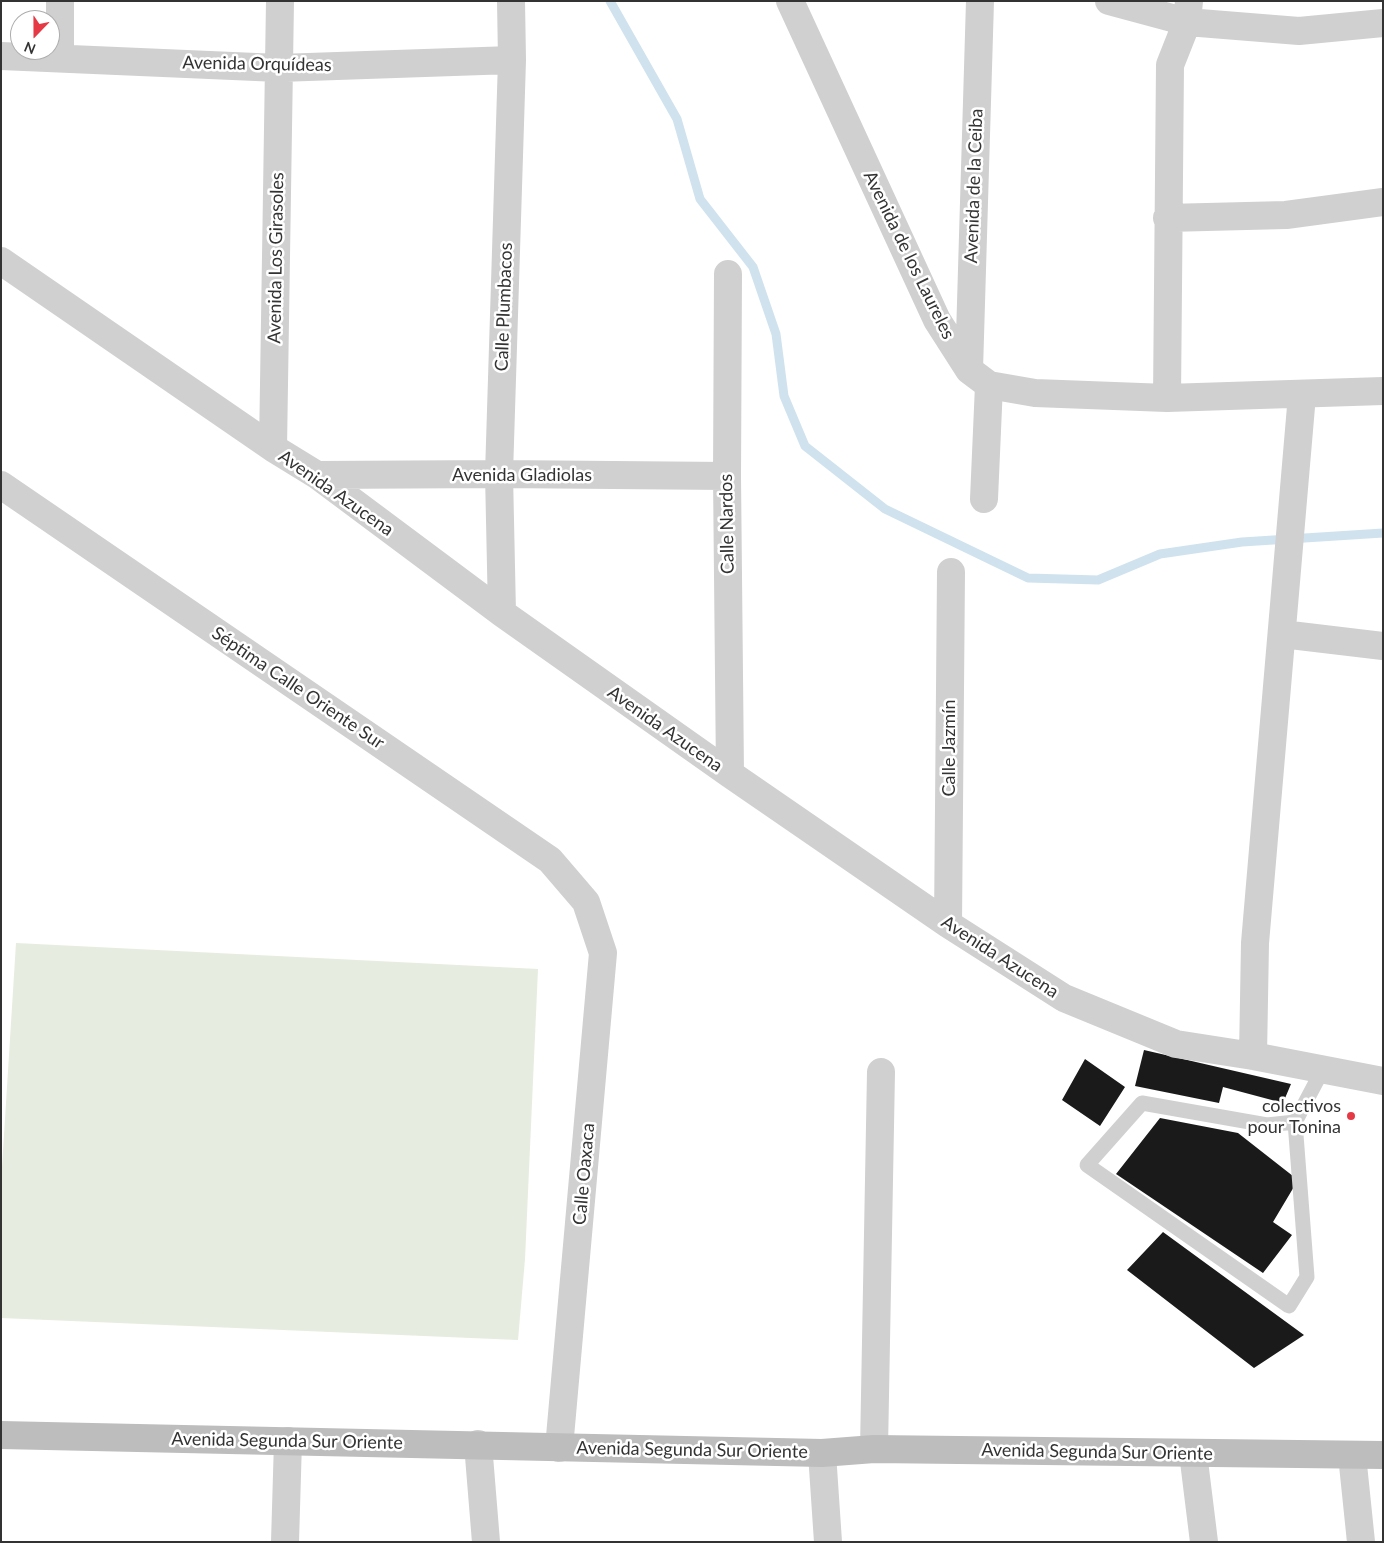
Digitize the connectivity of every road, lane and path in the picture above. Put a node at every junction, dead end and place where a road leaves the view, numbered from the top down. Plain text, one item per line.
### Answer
1 (280, 1) edge
2 (511, 1) edge
3 (790, 1) edge
4 (980, 1) edge
5 (1109, 1) edge
6 (1188, 12) edge
7 (1383, 24) edge
8 (60, 58) edge
9 (512, 60) junction
10 (279, 68) junction
11 (1383, 202) edge
12 (1167, 218) junction
13 (1, 261) edge
14 (728, 274) dead end
15 (979, 377) junction
16 (1383, 391) edge
17 (1302, 395) junction
18 (1166, 398) junction
19 (273, 448) junction
20 (499, 474) junction
21 (317, 475) junction
22 (727, 476) junction
23 (1, 485) edge
24 (984, 499) dead end
25 (951, 572) dead end
26 (502, 614) junction
27 (1282, 634) junction
28 (1383, 646) edge
29 (730, 774) junction
30 (586, 902) joint
31 (948, 924) junction
32 (1253, 1056) junction
33 (1323, 1069) junction
34 (881, 1072) dead end
35 (1383, 1081) edge
36 (1295, 1122) junction
37 (1, 1435) edge
38 (288, 1442) junction
39 (478, 1444) junction
40 (559, 1448) junction
41 (874, 1449) junction
42 (822, 1452) junction
43 (1193, 1453) junction
44 (1352, 1455) junction
45 (1383, 1455) edge
46 (285, 1542) edge
47 (486, 1542) edge
48 (828, 1542) edge
49 (1204, 1542) edge
50 (1362, 1542) edge

1 - 10 street, Avenida Los Girasoles
2 - 9 street, Calle Plumbacos
3 - 15 street, Avenida de los Laureles
4 - 15 street, Avenida de la Ceiba
5 - 6 street
6 - 7 street
6 - 12 street
8 - 10 street, Avenida Orquídeas
9 - 10 street, Avenida Orquídeas
9 - 20 street, Calle Plumbacos
10 - 19 street, Avenida Los Girasoles
11 - 12 street
12 - 18 street
13 - 19 street, Avenida Azucena
14 - 22 street, Calle Nardos
15 - 18 street
15 - 24 street, Avenida de la Ceiba
16 - 17 street
17 - 18 street
17 - 27 street
19 - 21 street, Avenida Azucena
20 - 21 street, Avenida Gladiolas
20 - 22 street, Avenida Gladiolas
20 - 26 street, Calle Plumbacos
21 - 26 street, Avenida Azucena
22 - 29 street, Calle Nardos
23 - 30 street, Séptima Calle Oriente Sur
25 - 31 street, Calle Jazmín
26 - 29 street, Avenida Azucena
27 - 28 street
27 - 32 street
29 - 31 street, Avenida Azucena
30 - 40 street, Calle Oaxaca
31 - 32 street, Avenida Azucena
32 - 33 street, Avenida Azucena
33 - 35 street, Avenida Azucena
33 - 36 lane
34 - 41 street
36 - 36 lane
37 - 38 street, Avenida Segunda Sur Oriente
38 - 39 street, Avenida Segunda Sur Oriente
38 - 46 street
39 - 40 street, Avenida Segunda Sur Oriente
39 - 47 street
40 - 42 street, Avenida Segunda Sur Oriente
41 - 42 street, Avenida Segunda Sur Oriente
41 - 43 street, Avenida Segunda Sur Oriente
42 - 48 street
43 - 44 street, Avenida Segunda Sur Oriente
43 - 49 street
44 - 45 street, Avenida Segunda Sur Oriente
44 - 50 street

